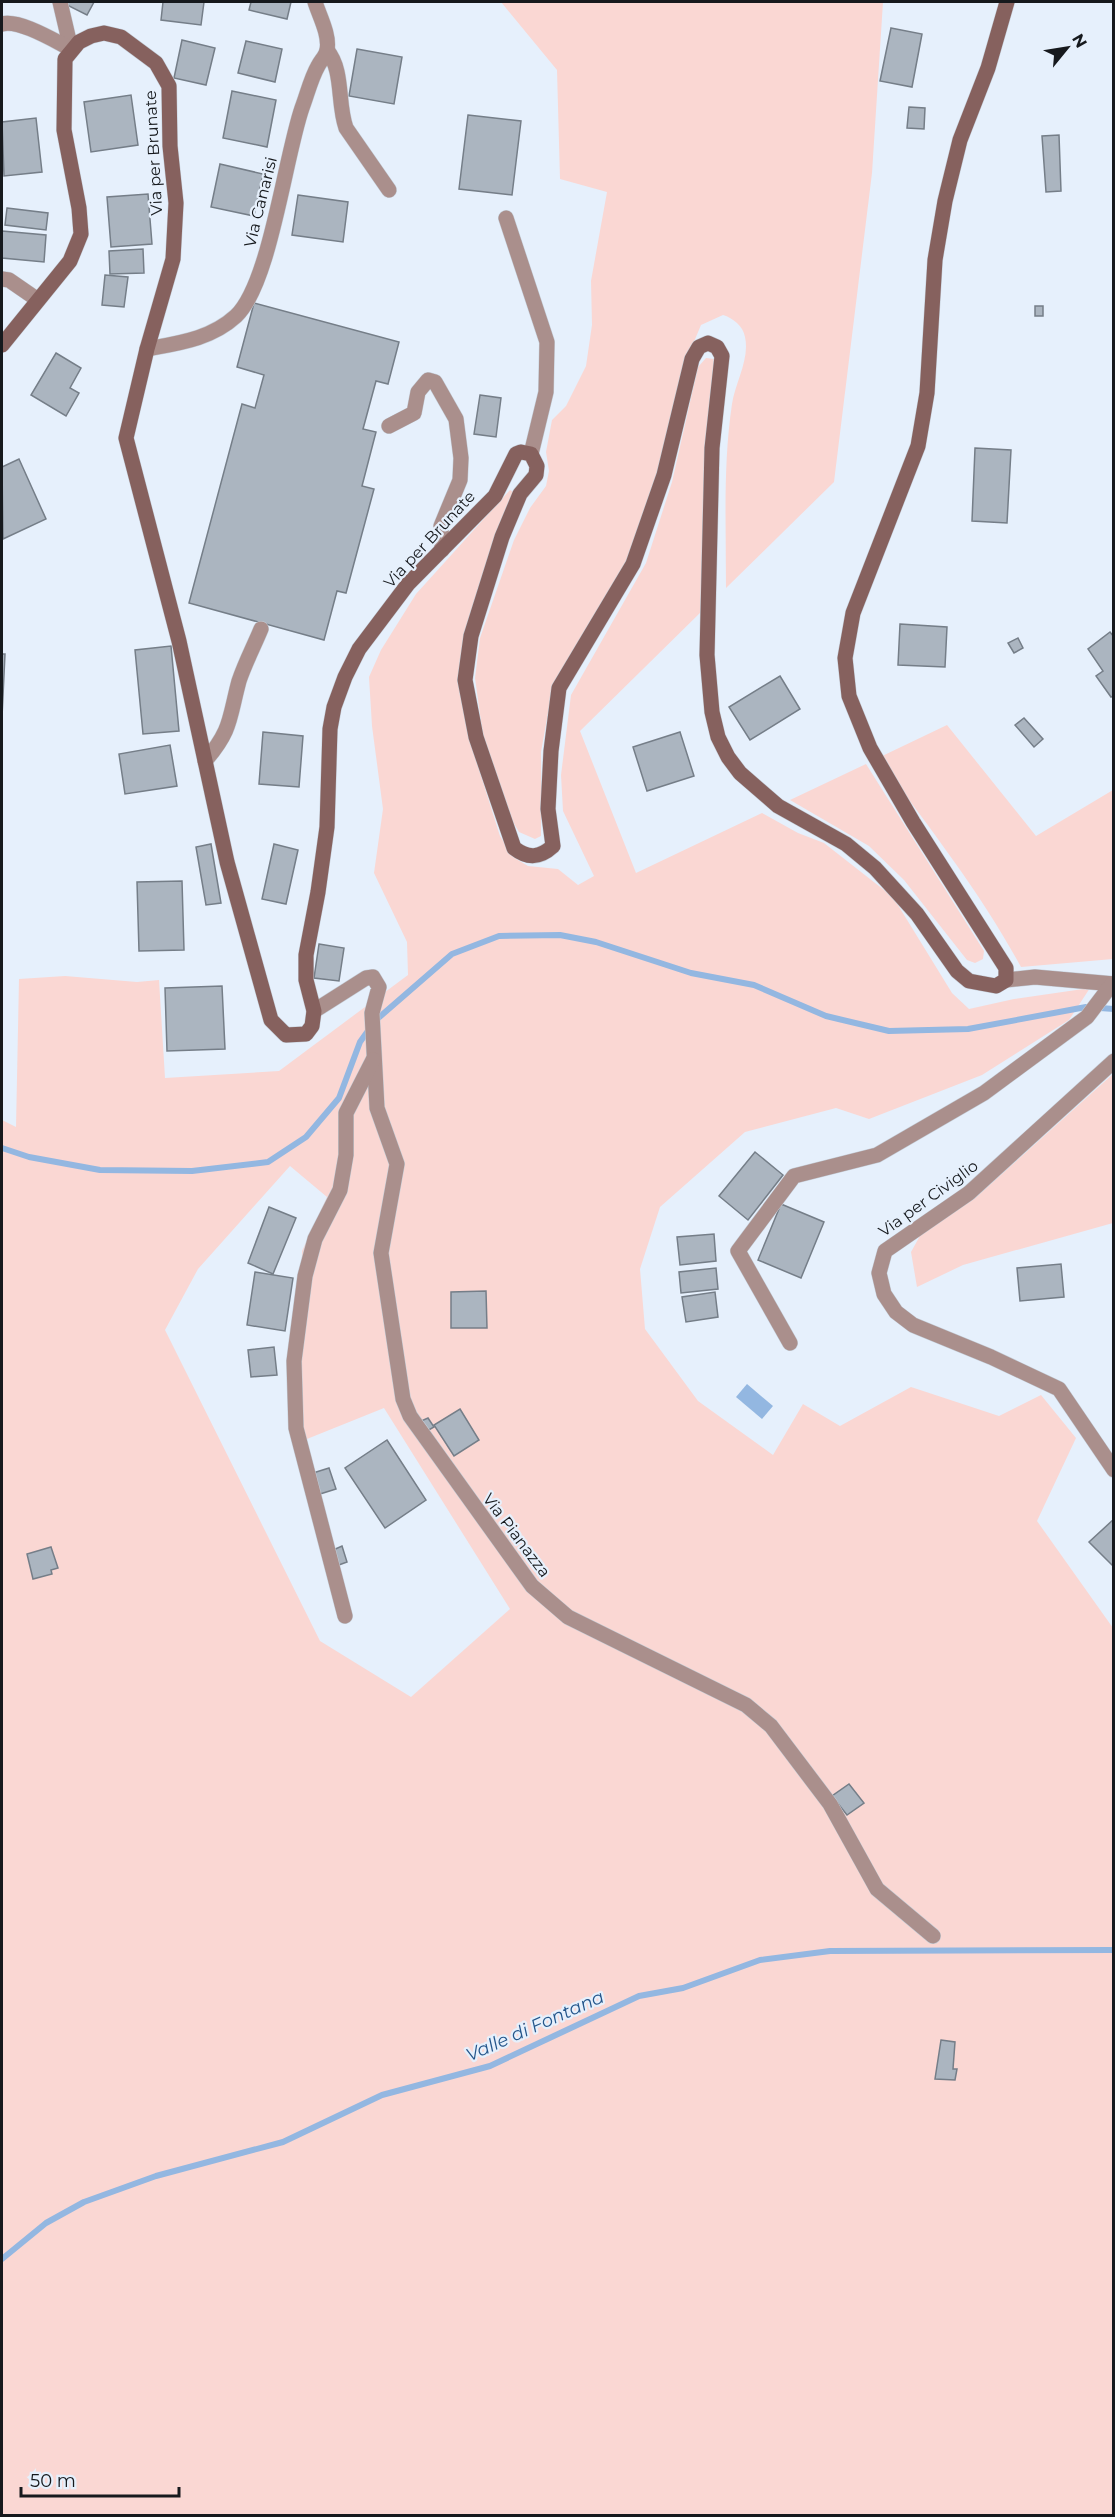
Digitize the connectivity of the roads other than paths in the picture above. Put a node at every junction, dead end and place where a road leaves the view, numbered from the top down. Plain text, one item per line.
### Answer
1 (60, 2) edge
2 (315, 2) edge
3 (1006, 2) edge
4 (2, 24) edge
5 (71, 49) junction
6 (327, 50) junction
7 (389, 190) dead end
8 (506, 218) dead end
9 (2, 279) edge
10 (38, 300) junction
11 (2, 345) edge
12 (147, 349) junction
13 (389, 426) dead end
14 (531, 454) junction
15 (442, 550) junction
16 (261, 629) dead end
17 (205, 761) junction
18 (1006, 980) junction
19 (1113, 984) edge
20 (314, 1011) junction
21 (373, 1060) junction
22 (1113, 1061) edge
23 (790, 1343) dead end
24 (1113, 1470) edge
25 (345, 1616) dead end
26 (933, 1936) dead end

1 - 5 street
2 - 6 street
3 - 18 street
4 - 5 street
5 - 10 street
5 - 12 street, Via per Brunate
6 - 7 street
6 - 12 street, Via Canarisi
8 - 14 street
9 - 10 street
10 - 11 street
12 - 17 street, Via per Brunate
13 - 15 street
14 - 15 street, Via per Brunate
14 - 18 street
15 - 20 street, Via per Brunate
16 - 17 street
17 - 20 street, Via per Brunate
18 - 19 street
19 - 23 street
20 - 21 street, Via Pianazza
21 - 25 street, Via Pianazza
21 - 26 street, Via Pianazza
22 - 24 street, Via per Civiglio

